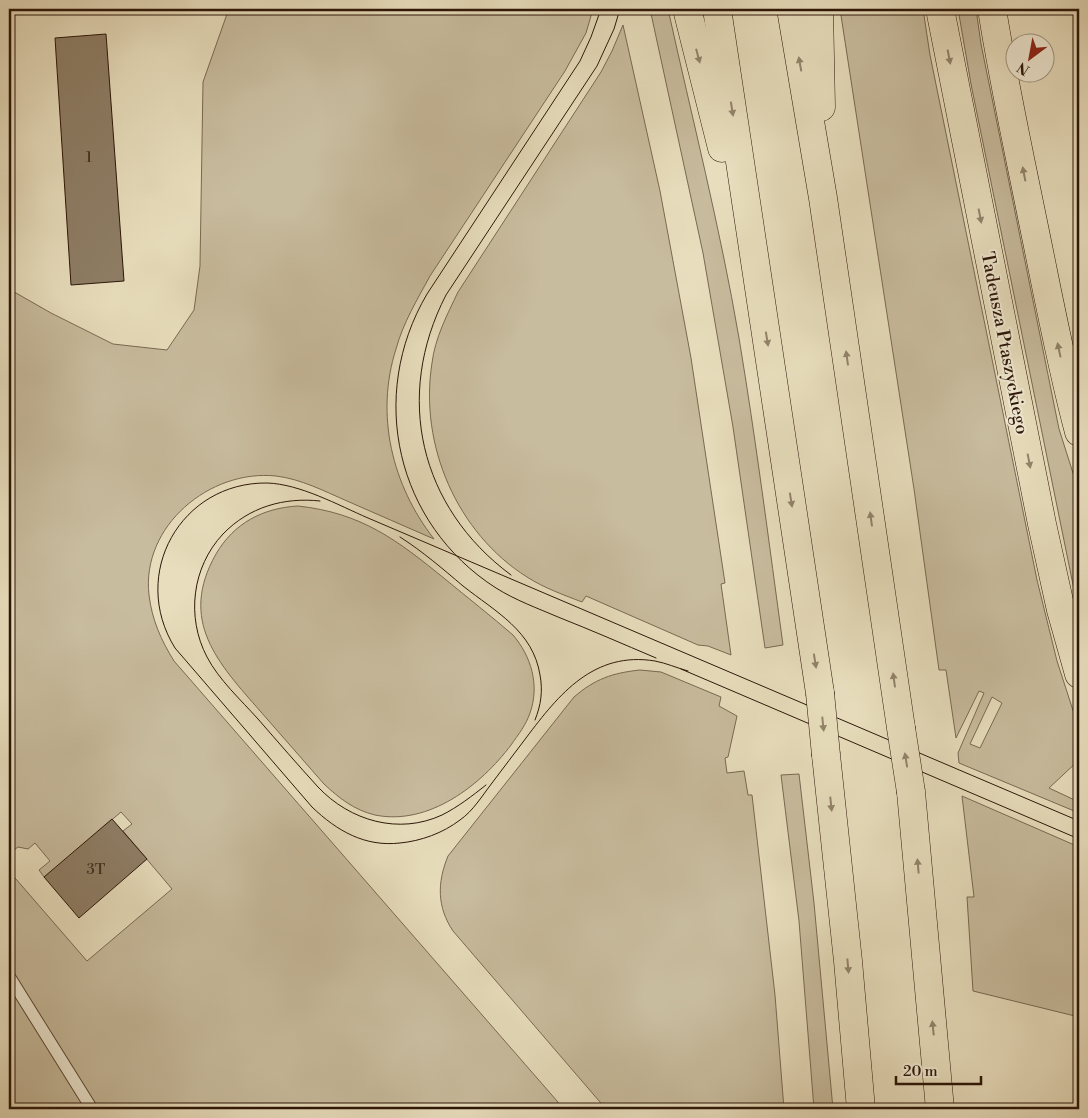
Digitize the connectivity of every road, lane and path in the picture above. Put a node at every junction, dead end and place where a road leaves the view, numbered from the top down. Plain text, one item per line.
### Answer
1 (686, 9) edge
2 (717, 9) edge
3 (791, 9) edge
4 (819, 9) edge
5 (940, 9) edge
6 (992, 9) edge
7 (823, 198) junction
8 (760, 291) junction
9 (1079, 432) edge
10 (1079, 674) edge
11 (9, 976) edge
12 (92, 1109) edge
13 (861, 1109) edge
14 (940, 1109) edge

1 -> 8 main road
2 -> 8 main road
7 -> 3 main road
4 - 7 main road
5 -> 10 main road, Tadeusza Ptaszyckiego
9 -> 6 main road
14 -> 7 main road, bridge
8 -> 13 main road, bridge
11 - 12 lane

